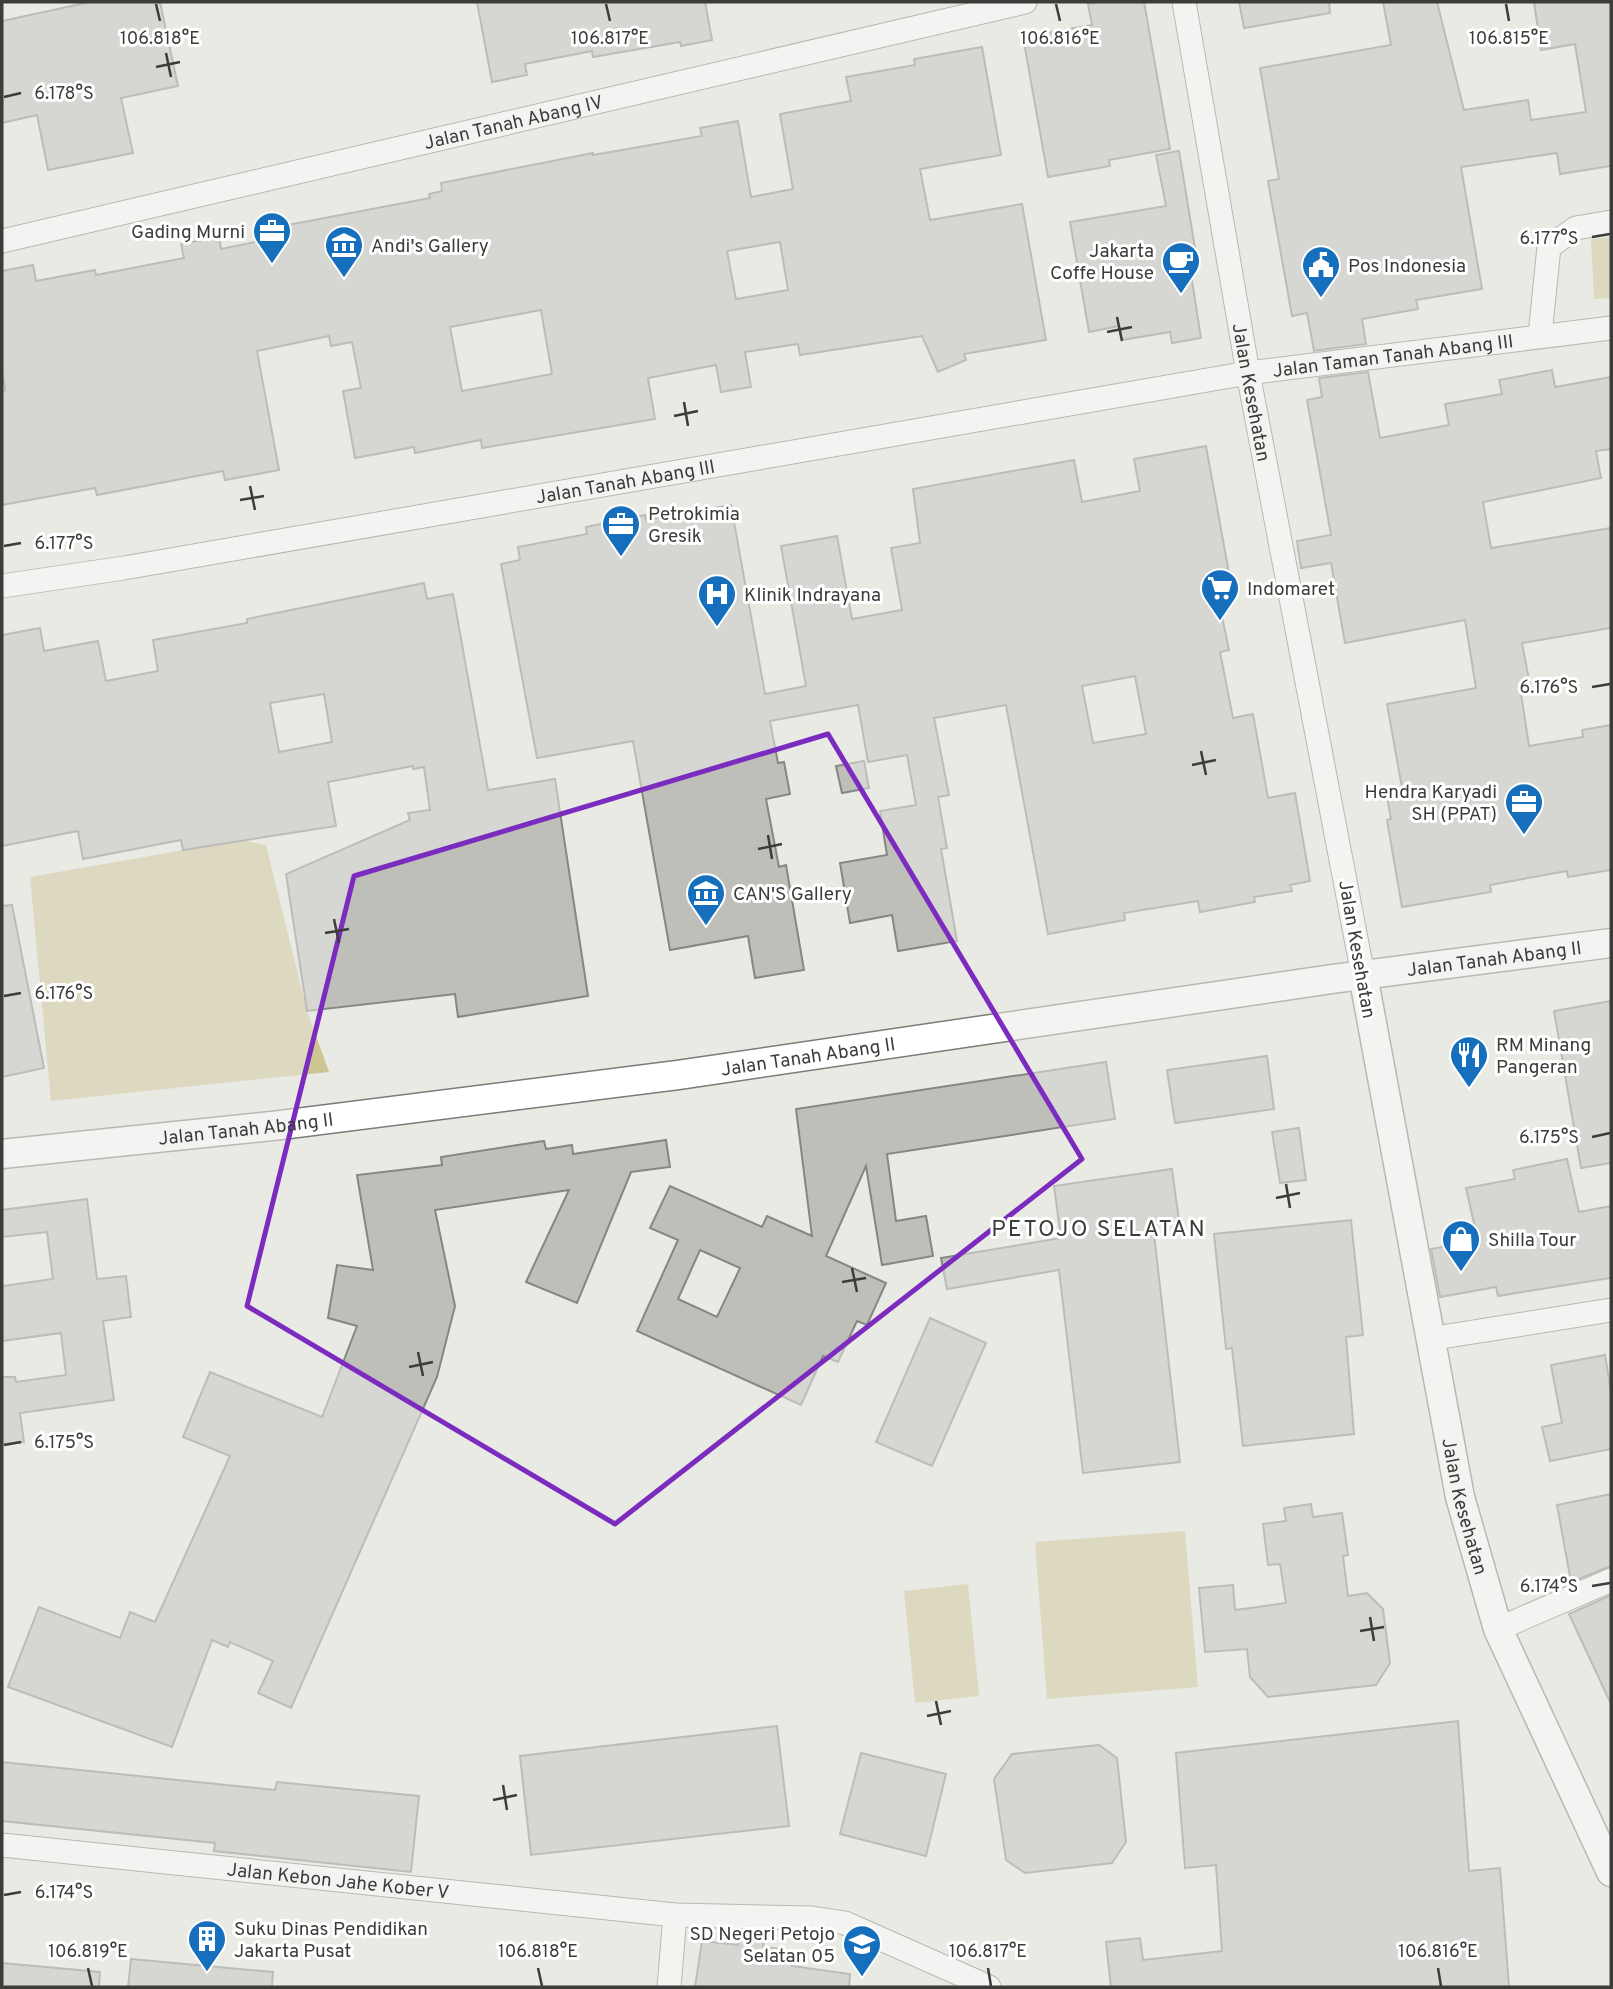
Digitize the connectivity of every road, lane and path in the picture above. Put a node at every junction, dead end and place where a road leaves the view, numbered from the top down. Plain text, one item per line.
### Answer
1 (1025, 2) edge
2 (1184, 2) edge
3 (1611, 222) edge
4 (2, 241) edge
5 (1611, 328) edge
6 (1540, 335) junction
7 (1248, 373) junction
8 (2, 586) edge
9 (1611, 943) edge
10 (1363, 975) junction
11 (2, 1154) edge
12 (1611, 1310) edge
13 (1429, 1339) junction
14 (1611, 1580) edge
15 (1498, 1629) junction
16 (2, 1845) edge
17 (1611, 1872) edge
18 (675, 1915) junction
19 (669, 1987) edge
20 (989, 1987) edge

1 - 4 street, Jalan Tanah Abang IV
2 - 7 street, Jalan Kesehatan
3 - 6 street, Jalan Taman Tanah Abang III
5 - 6 street, Jalan Taman Tanah Abang III
6 - 7 street, Jalan Taman Tanah Abang III
7 - 8 street, Jalan Tanah Abang III
7 - 10 street, Jalan Kesehatan
9 - 10 street, Jalan Tanah Abang II
10 - 11 street, Jalan Tanah Abang II
10 - 13 street, Jalan Kesehatan
12 - 13 street
13 - 15 street, Jalan Kesehatan
14 - 15 street
15 - 17 street, Jalan Kesehatan
16 - 18 street, Jalan Kebon Jahe Kober V
18 - 19 street
18 - 20 street, Jalan Kebon Jahe Kober V

